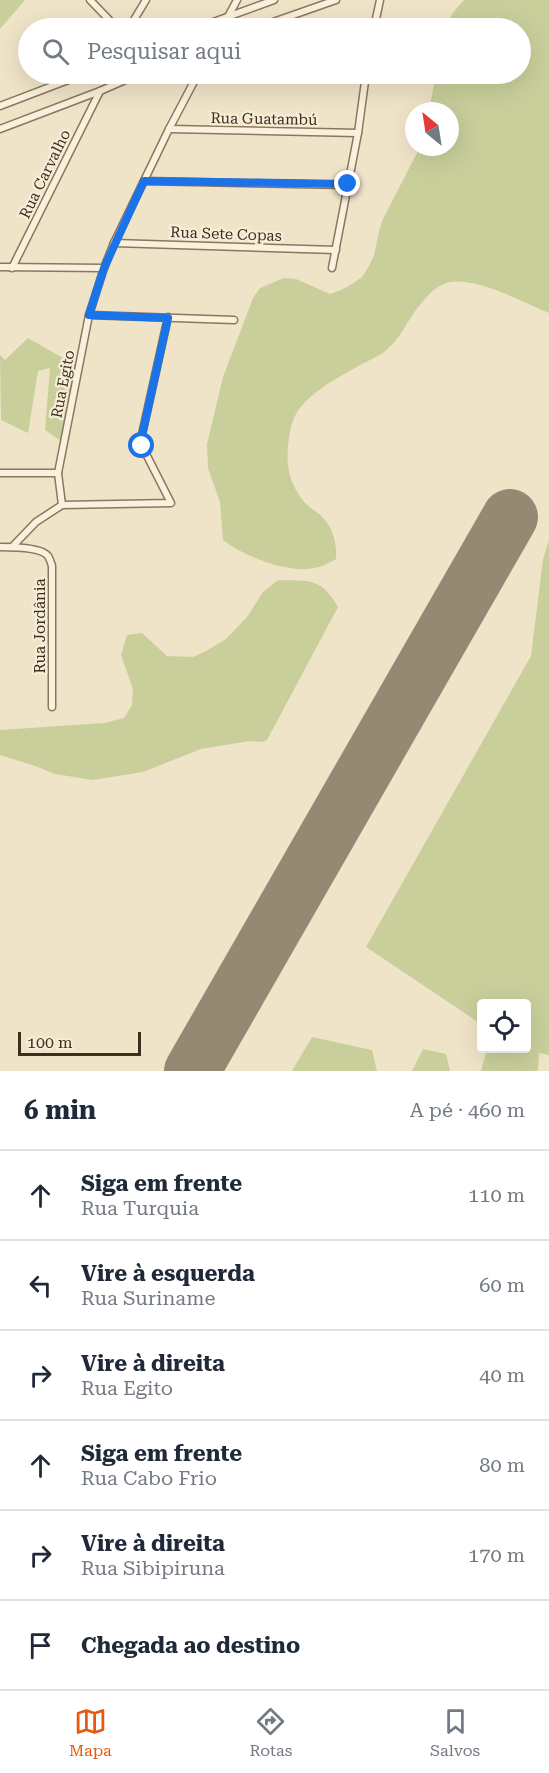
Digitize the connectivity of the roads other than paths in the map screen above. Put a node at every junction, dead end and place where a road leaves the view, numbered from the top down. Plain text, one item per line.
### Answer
1 (90, 0) edge
2 (146, 0) edge
3 (237, 0) edge
4 (274, 0) edge
5 (336, 0) edge
6 (380, 0) edge
7 (228, 16) junction
8 (107, 18) edge
9 (135, 18) edge
10 (223, 18) edge
11 (285, 18) edge
12 (376, 18) edge
13 (58, 84) edge
14 (116, 84) edge
15 (193, 84) edge
16 (365, 84) edge
17 (100, 91) junction
18 (0, 106) edge
19 (0, 129) edge
20 (169, 129) junction
21 (358, 133) junction
22 (144, 181) junction
23 (348, 184) junction
24 (114, 243) junction
25 (336, 250) junction
26 (0, 267) edge
27 (12, 268) junction
28 (104, 268) junction
29 (332, 268) dead end
30 (89, 315) junction
31 (168, 318) junction
32 (234, 320) dead end
33 (0, 473) edge
34 (58, 473) junction
35 (62, 505) junction
36 (12, 546) junction
37 (0, 547) edge
38 (52, 707) dead end

1 - 8 street
2 - 9 street
3 - 7 street
4 - 7 street
5 - 11 street
6 - 12 street
7 - 10 street
13 - 18 street
14 - 17 street
15 - 20 street, Rua Egito
16 - 21 street
17 - 19 street
17 - 27 street, Rua Carvalho
20 - 21 street, Rua Guatambú
20 - 22 street, Rua Egito
21 - 23 street
22 - 23 street
22 - 24 street, Rua Egito
23 - 25 street
24 - 25 street, Rua Sete Copas
24 - 28 street, Rua Egito
25 - 29 street
26 - 27 street
27 - 28 street
28 - 30 street, Rua Egito
30 - 31 street
30 - 34 street, Rua Egito
31 - 32 street
31 - 35 street
33 - 34 street
34 - 35 street, Rua Egito
35 - 36 street
36 - 37 street
36 - 38 street, Rua Jordânia

